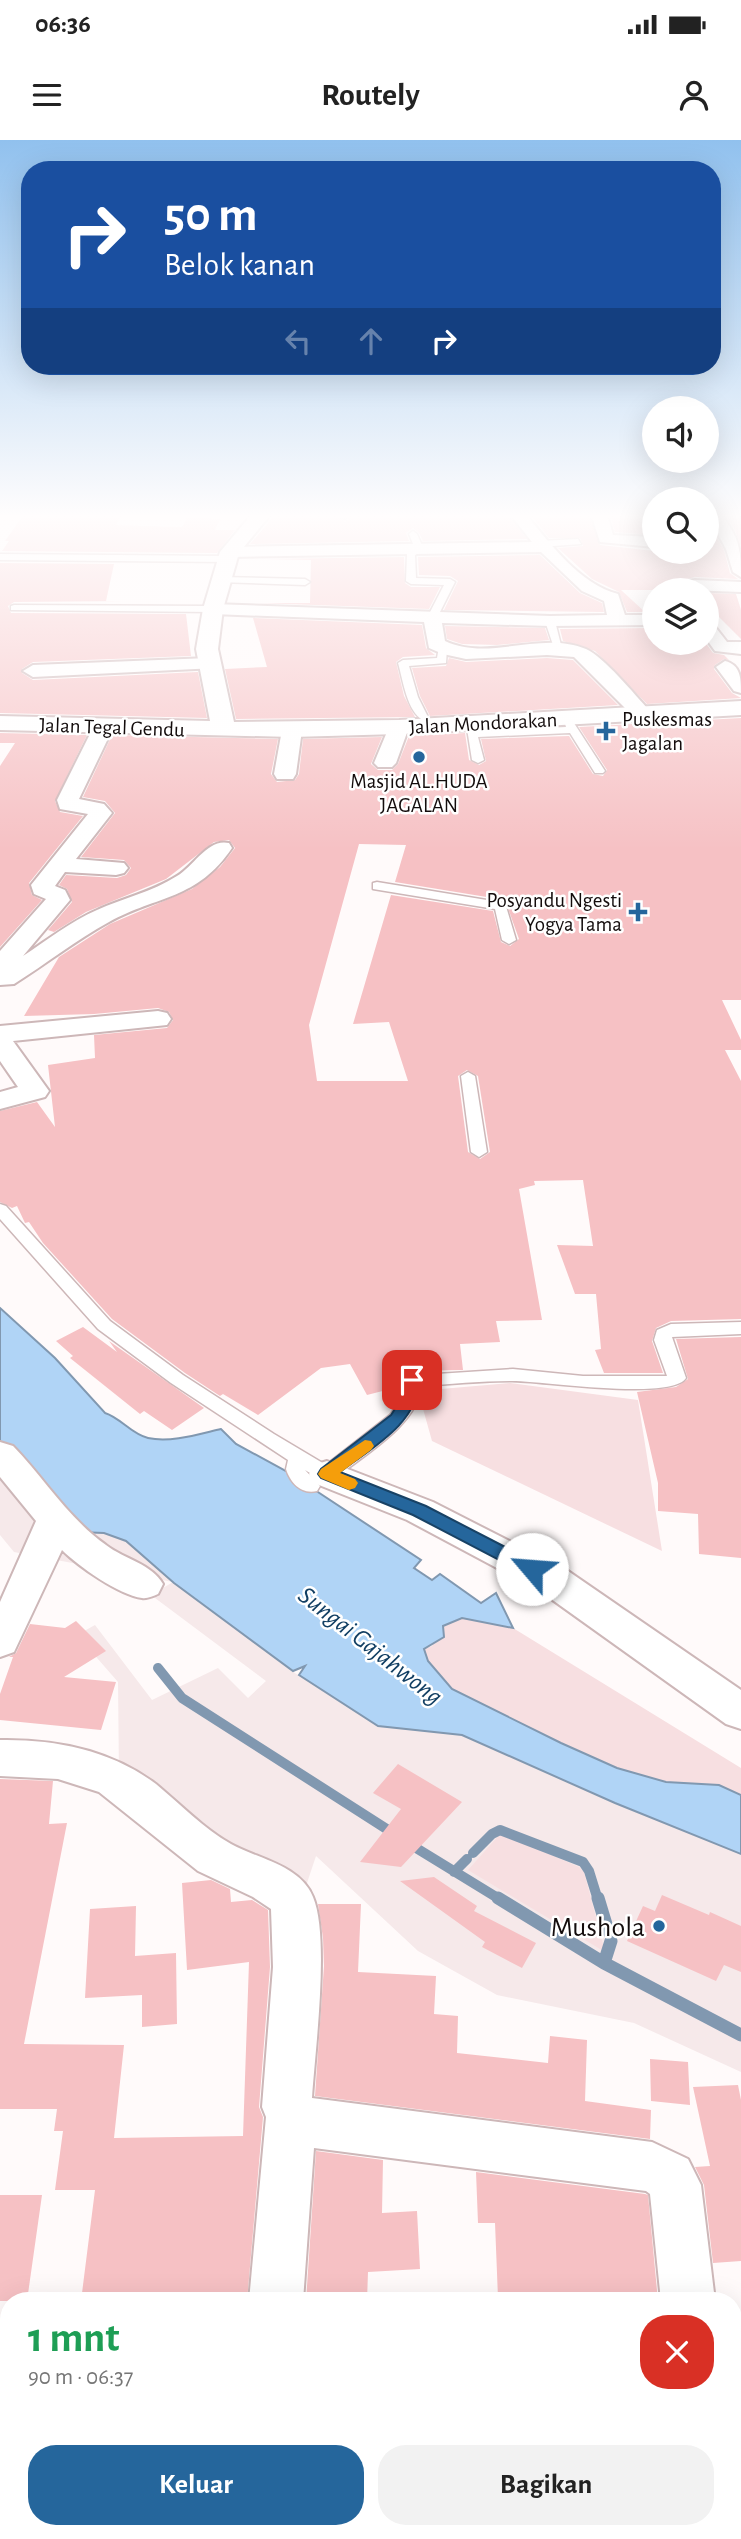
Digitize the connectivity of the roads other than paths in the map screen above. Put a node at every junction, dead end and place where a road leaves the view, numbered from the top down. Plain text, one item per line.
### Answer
1 (210, 626) edge
2 (433, 626) edge
3 (552, 626) edge
4 (719, 643) edge
5 (442, 649) junction
6 (741, 649) edge
7 (560, 651) junction
8 (209, 664) junction
9 (725, 667) dead end
10 (33, 671) dead end
11 (741, 687) edge
12 (741, 708) edge
13 (642, 714) junction
14 (425, 721) junction
15 (0, 723) edge
16 (569, 724) junction
17 (399, 727) junction
18 (102, 729) junction
19 (471, 729) junction
20 (224, 730) junction
21 (292, 730) junction
22 (478, 760) dead end
23 (385, 763) dead end
24 (599, 771) dead end
25 (285, 774) dead end
26 (221, 848) dead end
27 (60, 865) junction
28 (116, 868) dead end
29 (377, 886) dead end
30 (509, 940) dead end
31 (0, 967) edge
32 (0, 982) edge
33 (158, 1019) dead end
34 (0, 1034) edge
35 (0, 1042) edge
36 (468, 1076) dead end
37 (0, 1101) edge
38 (479, 1152) dead end
39 (0, 1209) edge
40 (741, 1328) edge
41 (0, 1455) edge
42 (319, 1471) junction
43 (55, 1519) junction
44 (145, 1584) dead end
45 (0, 1641) edge
46 (741, 1712) edge
47 (0, 1758) edge
48 (292, 2117) junction
49 (277, 2292) edge
50 (687, 2292) edge

1 - 8 street
2 - 5 street
3 - 7 lane
4 - 6 street
5 - 7 street
5 - 14 lane
7 - 13 street
8 - 10 street
8 - 20 street
9 - 11 street
12 - 13 street, Jalan Mondorakan
13 - 16 street, Jalan Mondorakan
14 - 17 street, Jalan Mondorakan
14 - 19 street, Jalan Mondorakan
15 - 18 street, Jalan Tegal Gendu
16 - 19 street, Jalan Mondorakan
16 - 24 lane
17 - 21 street, Jalan Mondorakan
17 - 23 street
18 - 20 street, Jalan Tegal Gendu
18 - 27 street
19 - 22 lane
20 - 21 street, Jalan Mondorakan
21 - 25 street
26 - 32 street
27 - 28 street
27 - 31 street
29 - 30 lane
33 - 34 street
35 - 37 street
36 - 38 lane
39 - 42 lane
40 - 42 lane
41 - 43 street
42 - 46 street
43 - 44 street
43 - 45 street
47 - 48 street
48 - 49 street
48 - 50 street

